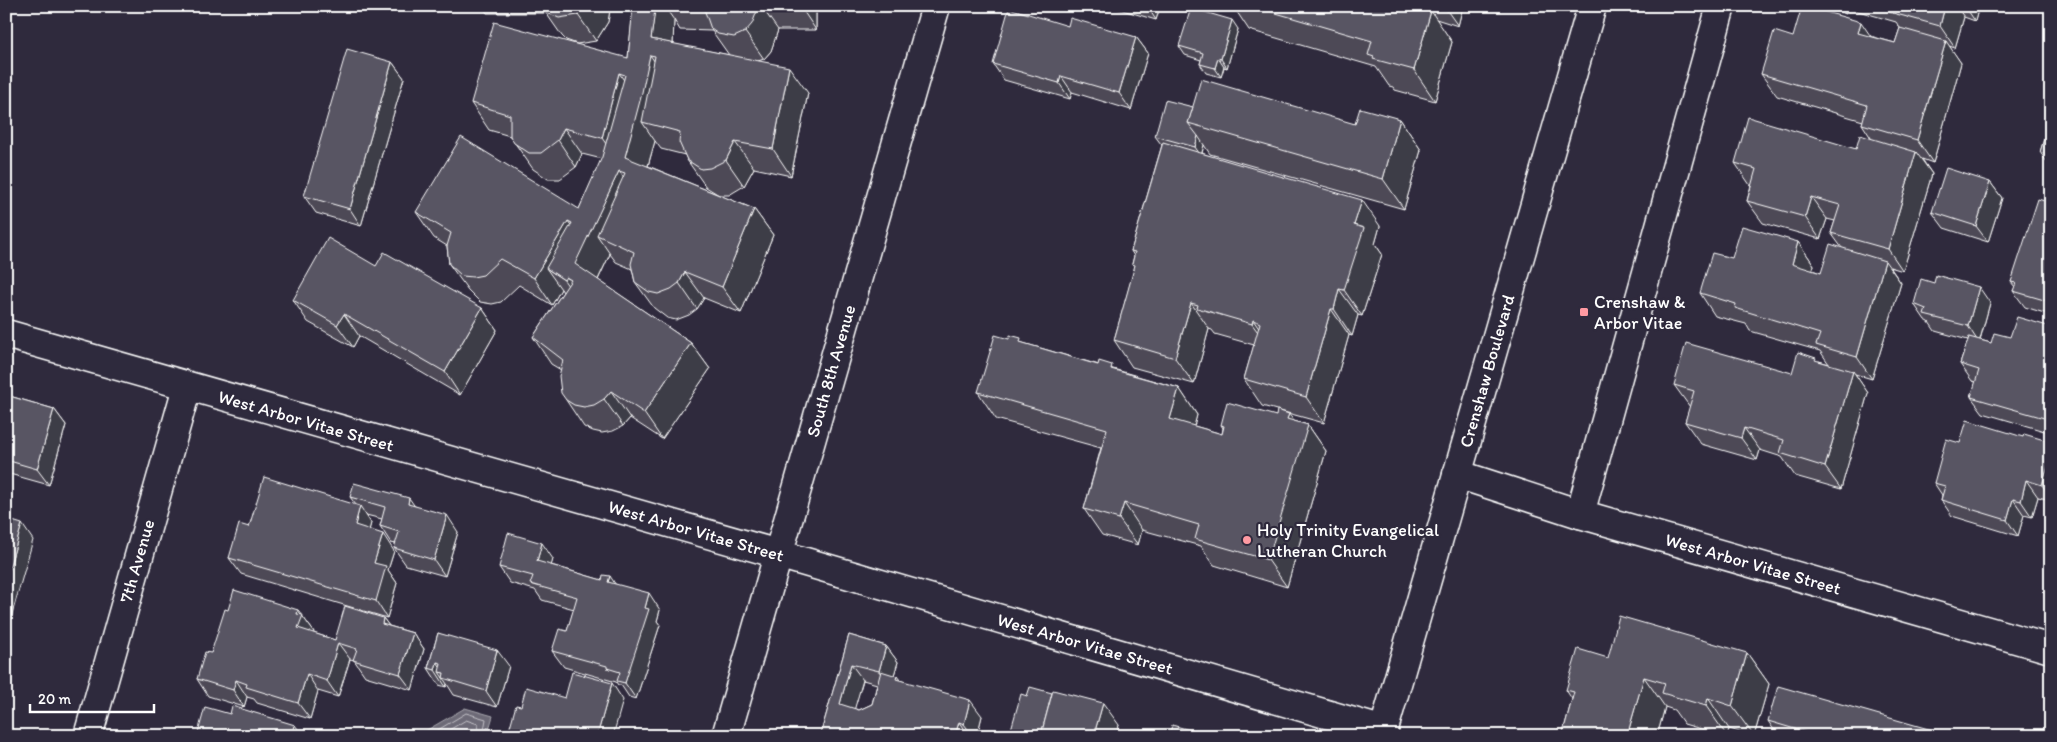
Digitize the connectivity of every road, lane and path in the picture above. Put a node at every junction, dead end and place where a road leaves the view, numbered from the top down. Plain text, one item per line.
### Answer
1 (936, 6) edge
2 (1592, 6) edge
3 (1721, 6) edge
4 (6, 334) edge
5 (187, 387) junction
6 (1457, 474) junction
7 (1580, 514) junction
8 (778, 554) junction
9 (2051, 649) edge
10 (1383, 733) edge
11 (88, 736) edge
12 (726, 736) edge

1 - 8 street, South 8th Avenue
2 - 6 street, Crenshaw Boulevard
3 - 7 street
4 - 5 street, West Arbor Vitae Street
5 - 8 street, West Arbor Vitae Street
5 - 11 street, 7th Avenue
6 - 7 street, West Arbor Vitae Street
6 - 10 street, Crenshaw Boulevard
7 - 9 street, West Arbor Vitae Street
8 - 10 street, West Arbor Vitae Street
8 - 12 street, South 8th Avenue

